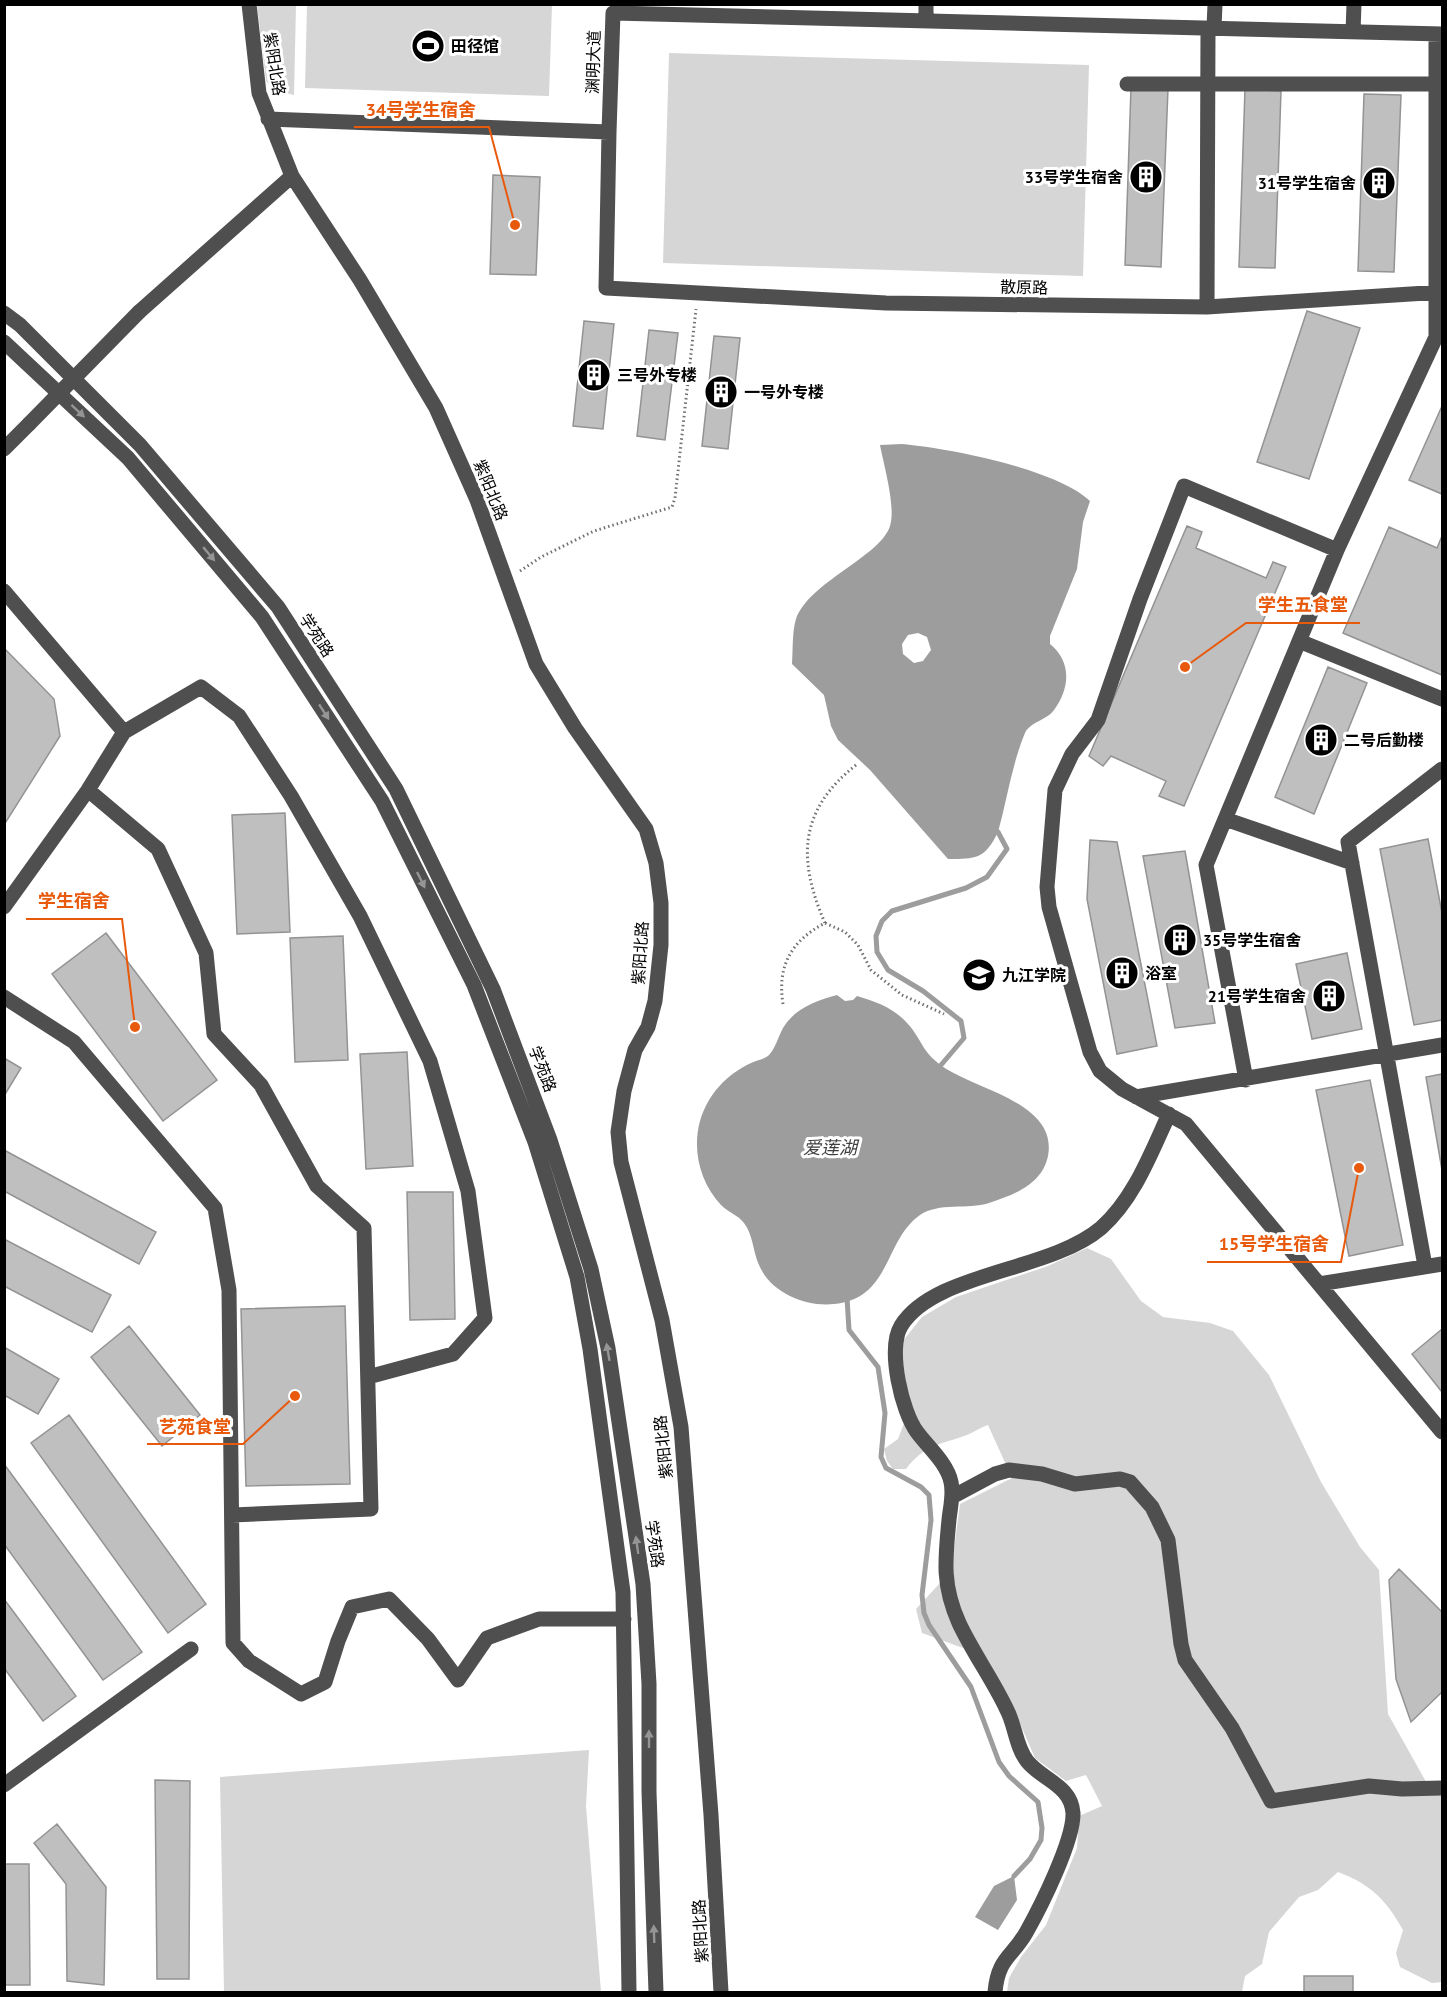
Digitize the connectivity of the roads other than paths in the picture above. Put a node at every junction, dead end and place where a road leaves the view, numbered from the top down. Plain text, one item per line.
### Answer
1 (249, 4) edge
2 (926, 4) edge
3 (1215, 4) edge
4 (1354, 4) edge
5 (613, 9) edge
6 (926, 21) junction
7 (1211, 28) junction
8 (1353, 32) junction
9 (1439, 34) edge
10 (1127, 84) dead end
11 (1208, 84) junction
12 (1439, 84) edge
13 (268, 119) junction
14 (609, 132) junction
15 (292, 176) junction
16 (606, 288) joint
17 (1439, 292) edge
18 (1207, 307) junction
19 (4, 314) edge
20 (4, 342) edge
21 (4, 449) edge
22 (1336, 550) junction
23 (4, 591) edge
24 (1299, 640) junction
25 (1443, 699) edge
26 (124, 732) junction
27 (1443, 769) edge
28 (88, 790) junction
29 (1225, 819) junction
30 (1352, 863) junction
31 (4, 907) edge
32 (4, 997) edge
33 (1443, 1045) edge
34 (1387, 1055) junction
35 (1245, 1080) junction
36 (1136, 1097) junction
37 (1168, 1114) junction
38 (1443, 1264) edge
39 (1425, 1266) junction
40 (1319, 1284) junction
41 (368, 1377) junction
42 (1443, 1431) edge
43 (952, 1497) junction
44 (232, 1515) junction
45 (624, 1619) junction
46 (191, 1649) dead end
47 (4, 1785) edge
48 (1443, 1788) edge
49 (629, 1992) edge
50 (656, 1992) edge
51 (721, 1992) edge
52 (995, 1992) edge

1 - 13 street, 紫阳北路
2 - 6 street
3 - 7 street
4 - 8 street
5 - 6 street, 渊明大道
5 - 14 street, 渊明大道
6 - 7 street, 渊明大道
7 - 8 street, 渊明大道
7 - 11 street
8 - 9 street, 渊明大道
9 - 12 street
10 - 11 street
11 - 12 street
11 - 18 street
12 - 17 street
13 - 14 street
13 - 15 street, 紫阳北路
14 - 16 street, 渊明大道
15 - 21 street, bridge
15 - 51 street, 紫阳北路
16 - 18 street, 散原路
17 - 18 street, 散原路
17 - 22 street
50 -> 19 street, 学苑路
20 -> 45 street, 学苑路
22 - 24 street
22 - 36 street
23 - 26 street
24 - 25 street
24 - 29 street
26 - 28 street
26 - 41 street
27 - 30 street
28 - 31 street
28 - 41 street
29 - 30 street
29 - 35 street
30 - 34 street
32 - 44 street
33 - 34 street
34 - 35 street
34 - 39 street
35 - 36 street
36 - 37 street
37 - 40 street
37 - 43 street
38 - 39 street
39 - 40 street
40 - 42 street
41 - 44 street
43 - 48 street
43 - 52 street
44 - 45 street
45 - 49 street, 学苑路
46 - 47 street

